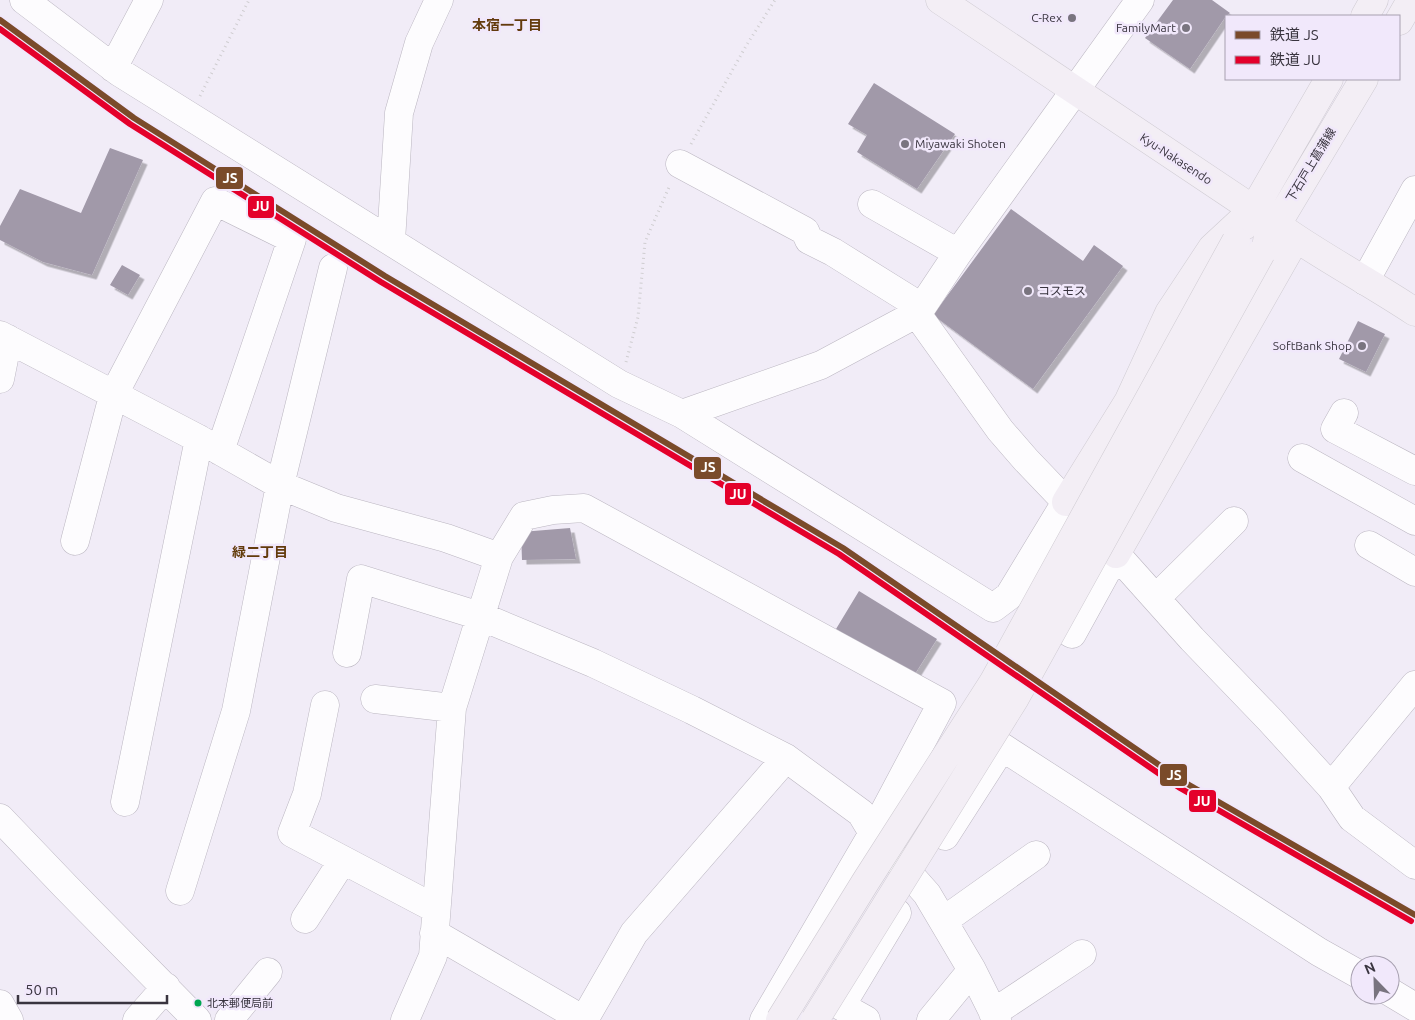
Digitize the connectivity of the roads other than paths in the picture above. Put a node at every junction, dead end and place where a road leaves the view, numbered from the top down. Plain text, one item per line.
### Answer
1 (24, 0) edge
2 (149, 0) edge
3 (439, 0) edge
4 (940, 0) edge
5 (1140, 0) edge
6 (1374, 0) edge
7 (1412, 0) edge
8 (1365, 15) edge
9 (1400, 19) edge
10 (113, 68) junction
11 (1327, 80) edge
12 (1363, 80) edge
13 (1074, 92) junction
14 (680, 164) dead end
15 (1415, 190) edge
16 (872, 204) dead end
17 (1253, 210) junction
18 (1286, 231) junction
19 (391, 242) junction
20 (958, 253) junction
21 (333, 268) dead end
22 (1365, 281) junction
23 (1415, 312) edge
24 (918, 313) junction
25 (4, 337) edge
26 (0, 379) edge
27 (113, 396) junction
28 (1344, 413) dead end
29 (682, 414) junction
30 (210, 445) junction
31 (1302, 458) dead end
32 (1415, 471) edge
33 (280, 485) junction
34 (1066, 502) junction
35 (1234, 521) dead end
36 (1415, 521) edge
37 (75, 541) dead end
38 (1369, 545) dead end
39 (1116, 554) junction
40 (500, 557) junction
41 (1415, 572) edge
42 (1009, 596) junction
43 (1156, 598) junction
44 (480, 616) junction
45 (347, 653) dead end
46 (1415, 685) edge
47 (375, 699) dead end
48 (325, 705) dead end
49 (452, 708) junction
50 (786, 758) junction
51 (1331, 787) junction
52 (125, 802) dead end
53 (0, 818) edge
54 (873, 834) junction
55 (1036, 855) dead end
56 (343, 860) junction
57 (1415, 865) edge
58 (916, 881) junction
59 (180, 891) dead end
60 (305, 919) dead end
61 (435, 921) junction
62 (943, 921) junction
63 (1082, 954) dead end
64 (1350, 969) edge
65 (972, 970) junction
66 (268, 972) dead end
67 (166, 987) junction
68 (1400, 998) edge
69 (0, 1004) edge
70 (1415, 1007) edge
71 (837, 1013) edge
72 (995, 1017) edge
73 (9, 1020) edge
74 (137, 1020) edge
75 (197, 1020) edge
76 (229, 1020) edge
77 (405, 1020) edge
78 (764, 1020) edge
79 (780, 1020) edge
80 (815, 1020) edge
81 (866, 1020) edge
82 (931, 1020) edge

1 - 10 street
2 - 10 street
3 - 19 street
4 - 13 main road, Kyu-Nakasendo
5 - 13 street
6 - 8 main road
7 - 9 main road
10 - 19 street
11 - 17 main road
12 - 18 main road, 下石戸上菖蒲線
13 - 17 main road, Kyu-Nakasendo
13 - 20 street
14 - 24 street
15 - 22 street
16 - 20 street
17 - 18 main road, Kyu-Nakasendo
17 - 34 main road
17 - 79 main road, bridge
18 - 22 main road, Kyu-Nakasendo
18 - 39 main road
18 - 80 main road, 下石戸上菖蒲線, bridge
19 - 29 street
20 - 24 street
21 - 33 street
22 - 23 main road, Kyu-Nakasendo
24 - 29 street
24 - 34 street
25 - 26 street
25 - 27 street
27 - 30 street
27 - 30 street
27 - 37 street
28 - 32 street
29 - 42 street
30 - 33 street
30 - 52 street
31 - 36 street
33 - 40 street
33 - 59 street
34 - 39 street
34 - 42 street
35 - 43 street
38 - 41 street
39 - 42 street
39 - 43 street
40 - 44 street
40 - 54 street
43 - 51 street
44 - 45 street
44 - 49 street
44 - 50 street
46 - 51 street
47 - 49 street
48 - 56 street
49 - 61 street
50 - 54 street
50 - 61 street
51 - 57 street
53 - 67 street
54 - 58 street
54 - 78 street
55 - 62 street
56 - 60 street
56 - 61 street
58 - 62 street
58 - 64 street
58 - 71 street
61 - 77 street
62 - 65 street
63 - 72 street
65 - 72 street
65 - 82 street
66 - 76 street
67 - 74 street
67 - 75 street
68 - 70 street
69 - 73 street
71 - 81 street

